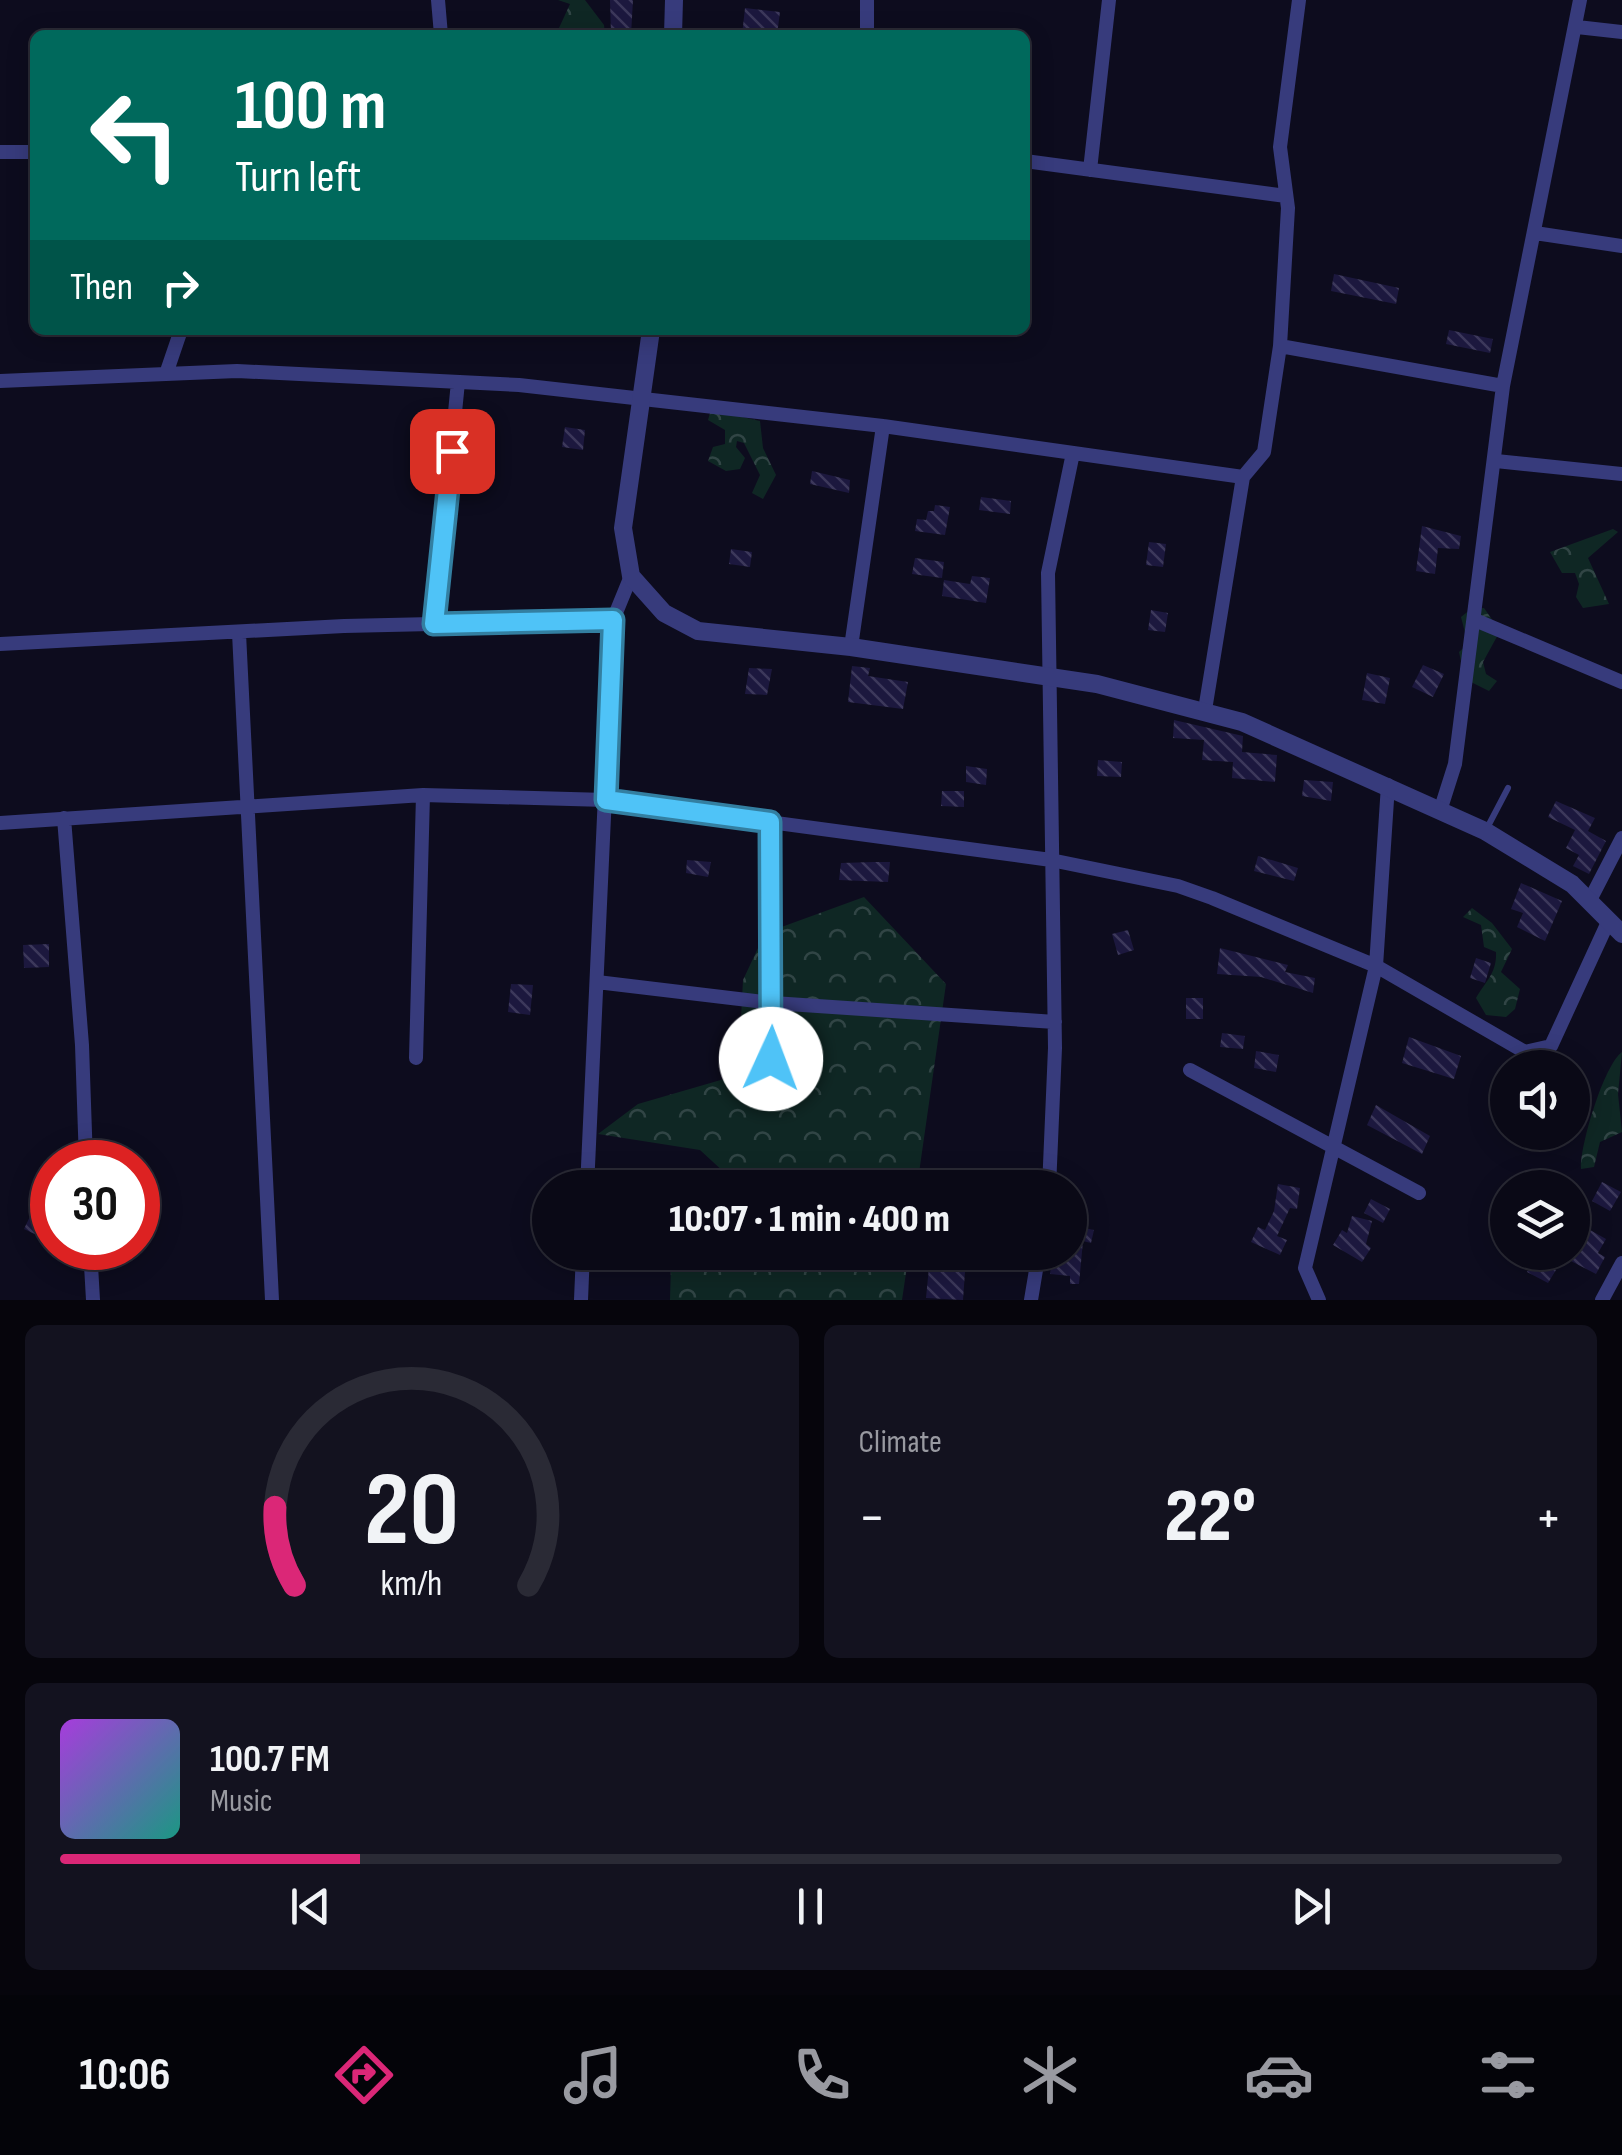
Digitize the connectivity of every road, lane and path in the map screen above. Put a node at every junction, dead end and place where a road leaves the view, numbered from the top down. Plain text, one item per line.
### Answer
1 (438, 0) edge
2 (674, 0) edge
3 (868, 0) edge
4 (1110, 0) edge
5 (1299, 0) edge
6 (1580, 0) edge
7 (1577, 27) junction
8 (441, 30) edge
9 (672, 30) edge
10 (867, 30) edge
11 (1622, 32) edge
12 (0, 152) edge
13 (30, 152) edge
14 (1030, 163) edge
15 (1090, 170) junction
16 (1286, 196) junction
17 (1535, 233) junction
18 (1622, 246) edge
19 (178, 335) edge
20 (651, 335) edge
21 (1280, 346) junction
22 (166, 374) junction
23 (0, 381) edge
24 (458, 382) junction
25 (1503, 386) junction
26 (645, 396) junction
27 (883, 426) junction
28 (1073, 453) junction
29 (1496, 461) junction
30 (1622, 474) edge
31 (1243, 477) junction
32 (631, 576) junction
33 (613, 620) junction
34 (1476, 620) junction
35 (434, 624) junction
36 (239, 633) junction
37 (0, 644) edge
38 (852, 648) junction
39 (1050, 677) junction
40 (1622, 682) edge
41 (1205, 710) junction
42 (1388, 785) junction
43 (1508, 788) dead end
44 (423, 795) junction
45 (606, 800) junction
46 (246, 808) junction
47 (1442, 808) junction
48 (64, 818) junction
49 (770, 822) junction
50 (0, 823) edge
51 (1485, 830) junction
52 (1622, 838) edge
53 (1051, 860) junction
54 (1590, 900) junction
55 (1616, 927) edge
56 (1376, 966) junction
57 (597, 982) junction
58 (773, 1003) junction
59 (1055, 1022) junction
60 (416, 1058) dead end
61 (1190, 1070) dead end
62 (770, 1087) dead end
63 (85, 1140) edge
64 (1334, 1144) junction
65 (588, 1170) edge
66 (1050, 1170) edge
67 (1420, 1193) dead end
68 (1622, 1263) edge
69 (92, 1270) edge
70 (583, 1270) edge
71 (1036, 1270) edge
72 (94, 1300) edge
73 (272, 1300) edge
74 (581, 1300) edge
75 (1031, 1300) edge
76 (1319, 1300) edge
77 (1602, 1300) edge

1 - 8 street
2 - 9 street
3 - 10 street
4 - 15 street
5 - 16 street
6 - 7 street
7 - 11 street
7 - 17 street
12 - 13 street
14 - 15 street
15 - 16 street
16 - 21 street
17 - 18 street
17 - 25 street
19 - 22 street
20 - 26 street
21 - 25 street
21 - 31 street
22 - 23 street
22 - 24 street
24 - 26 street
24 - 35 street
25 - 29 street
26 - 27 street
26 - 32 street
27 - 28 street
27 - 38 street
28 - 31 street
28 - 39 street
29 - 30 street
29 - 34 street
31 - 41 street
32 - 33 street
32 - 38 street
33 - 35 street
33 - 45 street
34 - 40 street
34 - 47 street
35 - 36 street
36 - 37 street
36 - 46 street
38 - 39 street
39 - 41 street
39 - 53 street
41 - 42 street
42 - 47 street
42 - 56 street
43 - 51 lane
44 - 45 street
44 - 46 street
44 - 60 street
45 - 49 street
45 - 57 street
46 - 48 street
46 - 73 street
47 - 51 street
48 - 50 street
48 - 63 street
49 - 53 street
49 - 58 street
51 - 54 street
52 - 54 street
53 - 56 street
53 - 59 street
54 - 55 street
55 - 56 street
56 - 64 street
57 - 58 street
57 - 65 street
58 - 59 street
58 - 62 street
59 - 66 street
61 - 64 street
64 - 67 street
64 - 76 street
68 - 77 street
69 - 72 street
70 - 74 street
71 - 75 street

